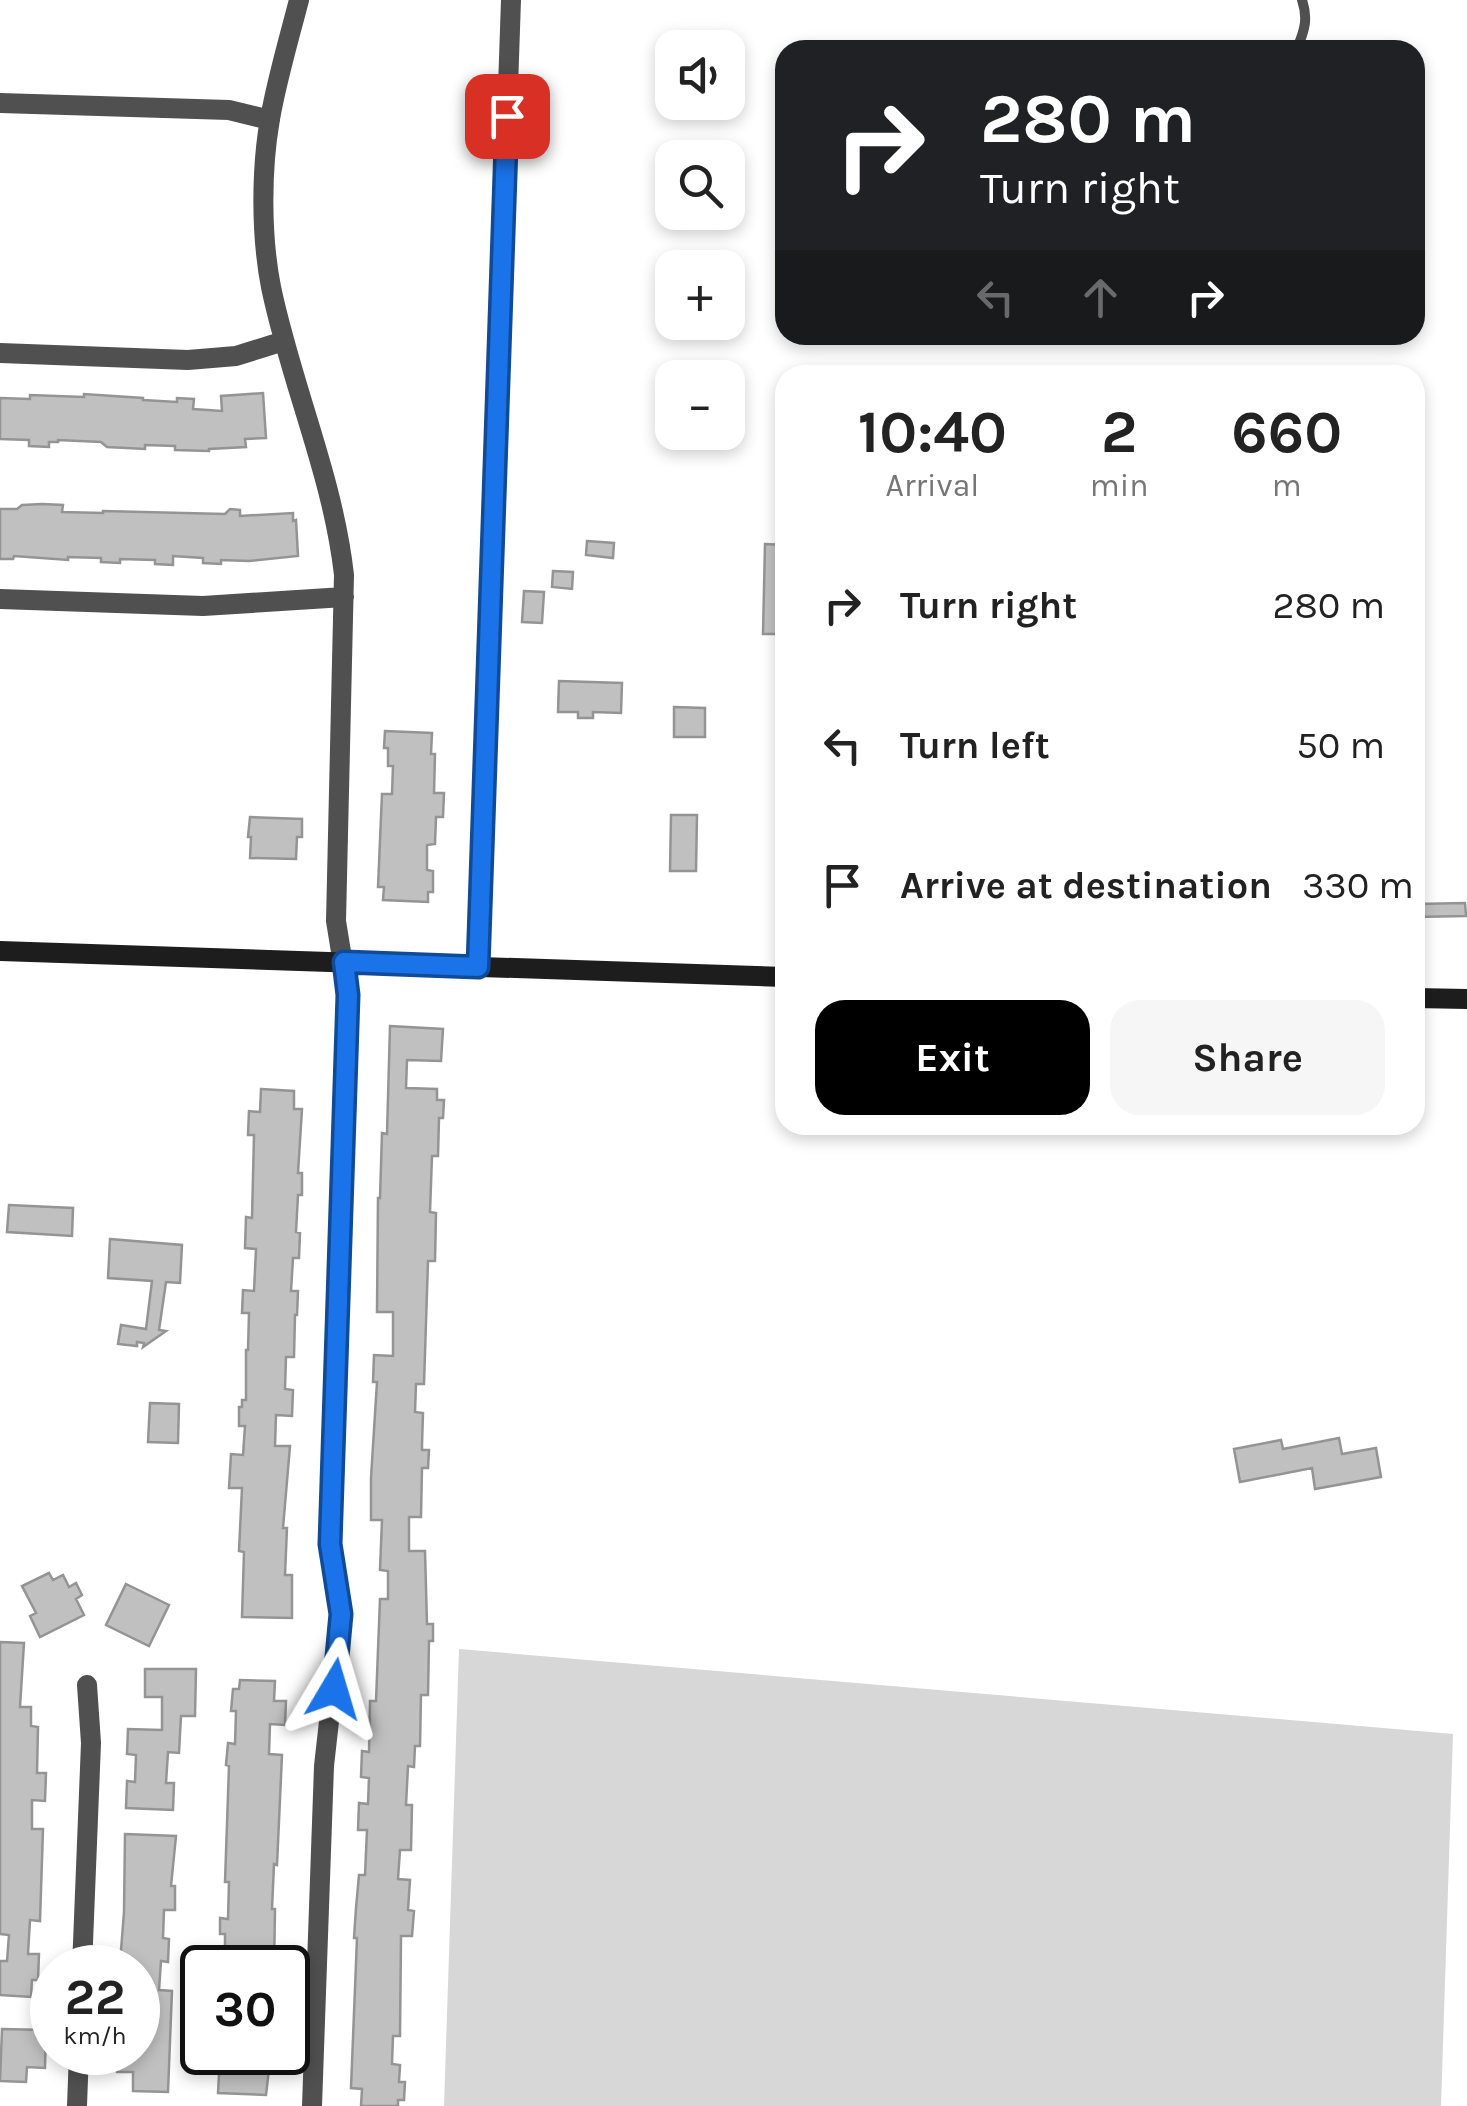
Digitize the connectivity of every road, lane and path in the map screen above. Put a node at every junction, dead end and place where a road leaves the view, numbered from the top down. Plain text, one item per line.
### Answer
1 (299, 0) edge
2 (511, 0) edge
3 (1302, 0) edge
4 (1301, 40) edge
5 (0, 103) edge
6 (270, 120) junction
7 (284, 342) junction
8 (0, 353) edge
9 (344, 597) junction
10 (0, 599) edge
11 (0, 952) edge
12 (344, 962) junction
13 (478, 967) junction
14 (775, 977) edge
15 (1425, 998) edge
16 (1467, 999) edge
17 (87, 1685) dead end
18 (83, 1945) edge
19 (78, 2075) edge
20 (77, 2106) edge
21 (312, 2106) edge

1 - 6 street
2 - 13 street
3 - 4 lane
5 - 6 street
6 - 7 street
7 - 8 street
7 - 9 street
9 - 10 street
9 - 12 street
11 - 12 street
12 - 13 street
12 - 21 street
13 - 14 street
15 - 16 street
17 - 18 street
19 - 20 street

